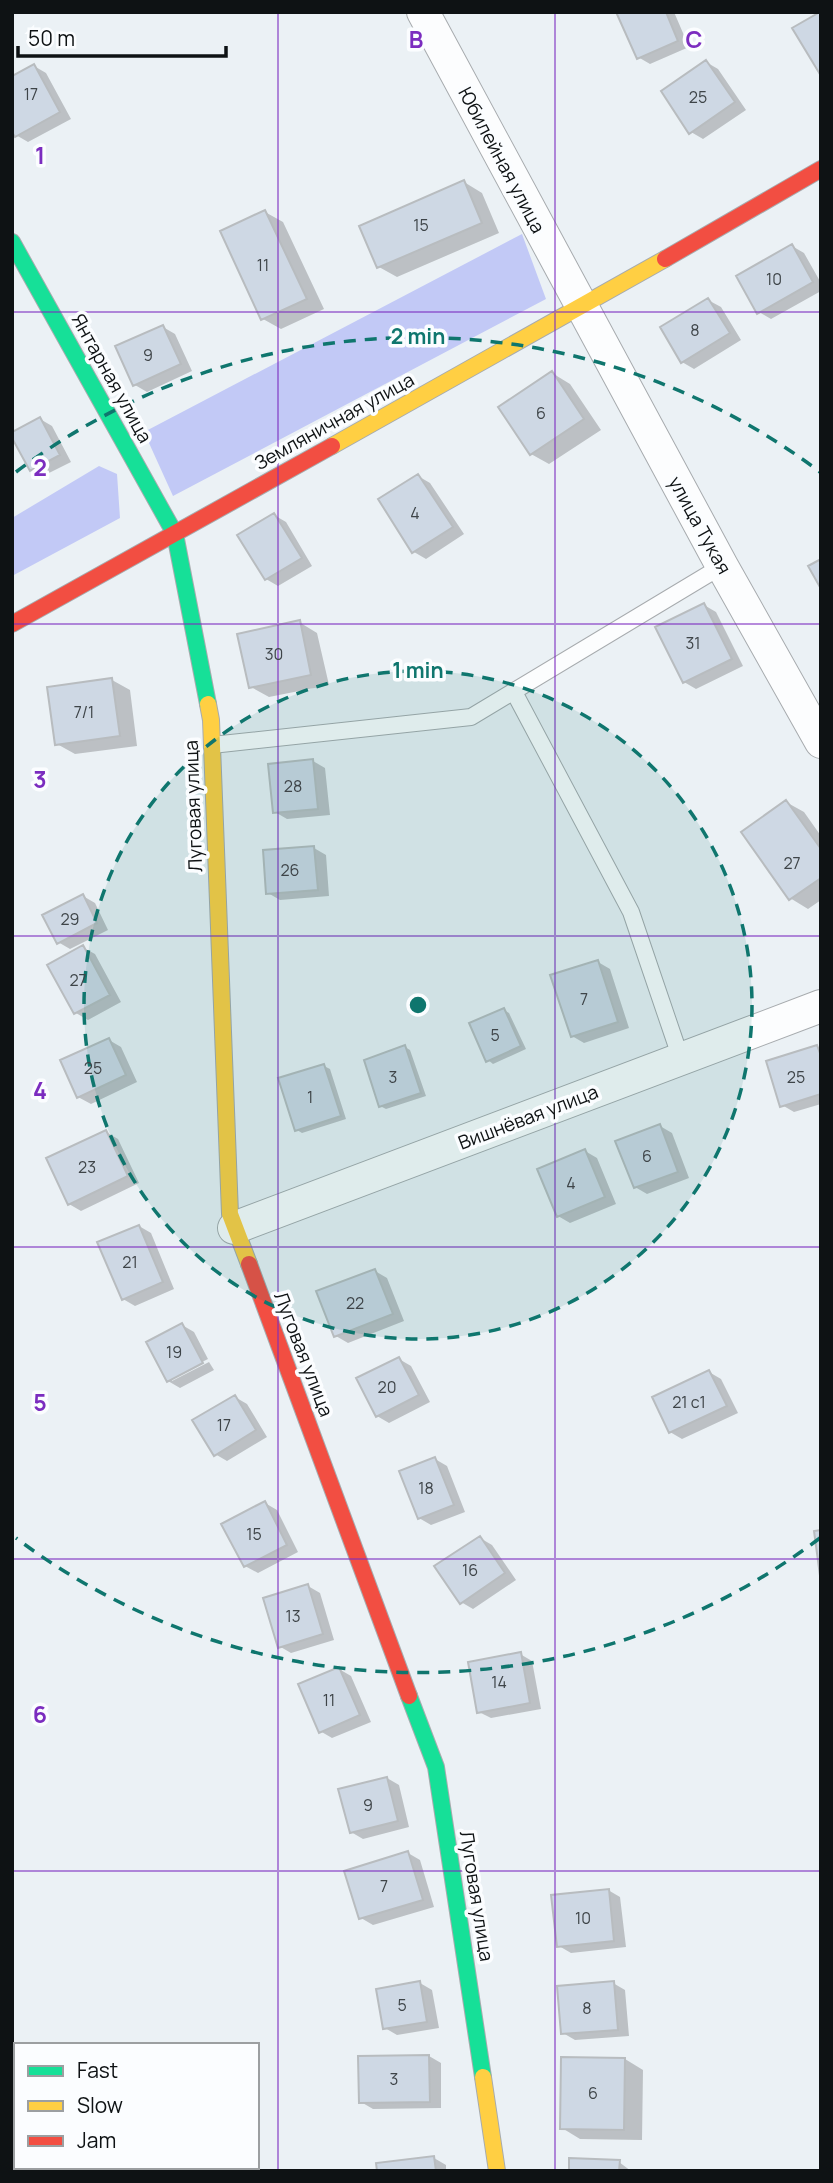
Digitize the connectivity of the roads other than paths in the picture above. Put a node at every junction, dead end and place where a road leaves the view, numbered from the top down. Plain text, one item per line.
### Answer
1 (423, 12) edge
2 (821, 169) edge
3 (12, 242) edge
4 (581, 307) junction
5 (175, 534) junction
6 (722, 566) junction
7 (12, 624) edge
8 (514, 692) junction
9 (821, 741) edge
10 (212, 745) junction
11 (821, 1006) edge
12 (681, 1059) junction
13 (234, 1228) junction
14 (497, 2171) edge

1 - 4 street, Юбилейная улица
2 - 4 street, Земляничная улица
3 - 5 street, Янтарная улица
4 - 5 street, Земляничная улица
4 - 6 street, улица Тукая
5 - 7 street, Земляничная улица
5 - 10 street, Луговая улица
6 - 8 lane
6 - 9 street, улица Тукая
8 - 10 lane
8 - 12 lane
10 - 13 street, Луговая улица
11 - 12 street, Вишнёвая улица
12 - 13 street, Вишнёвая улица
13 - 14 street, Луговая улица

